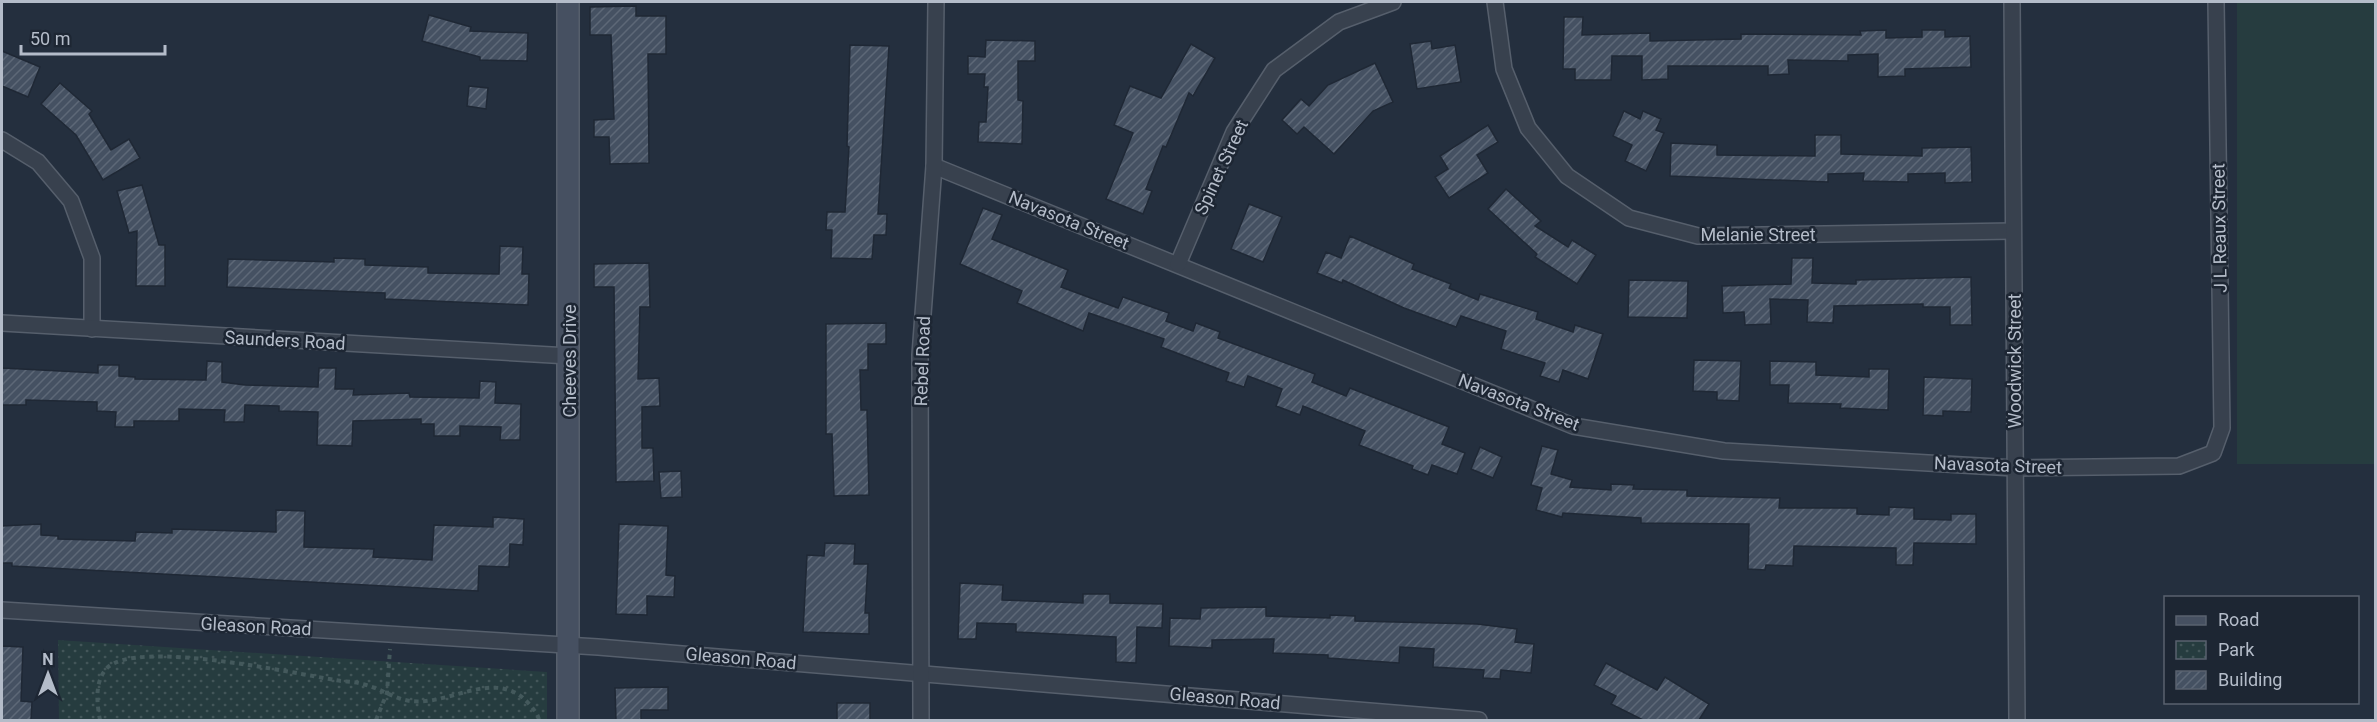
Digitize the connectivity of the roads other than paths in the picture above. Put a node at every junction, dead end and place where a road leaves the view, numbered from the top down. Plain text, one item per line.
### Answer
1 (568, 2) edge
2 (936, 2) edge
3 (1393, 2) edge
4 (1495, 2) edge
5 (2012, 2) edge
6 (2216, 2) edge
7 (2, 140) edge
8 (934, 166) junction
9 (2013, 231) junction
10 (1178, 264) junction
11 (2, 323) edge
12 (92, 329) junction
13 (569, 356) junction
14 (2213, 453) joint
15 (2014, 468) junction
16 (2, 610) edge
17 (567, 645) junction
18 (921, 673) junction
19 (568, 720) edge
20 (921, 720) edge
21 (1479, 720) edge
22 (2017, 720) edge

1 - 13 street, Cheeves Drive
2 - 8 street, Rebel Road
3 - 10 street, Spinet Street
4 - 9 street, Melanie Street
5 - 9 street, Woodwick Street
6 - 14 street, J L Reaux Street
7 - 12 street
8 - 10 street, Navasota Street
8 - 18 street, Rebel Road
9 - 15 street, Woodwick Street
10 - 15 street, Navasota Street
11 - 12 street, Saunders Road
12 - 13 street, Saunders Road
13 - 17 street, Cheeves Drive
14 - 15 street, Navasota Street
15 - 22 street, Woodwick Street
16 - 17 street, Gleason Road
17 - 18 street, Gleason Road
17 - 19 street, Cheeves Drive
18 - 20 street, Rebel Road
18 - 21 street, Gleason Road

